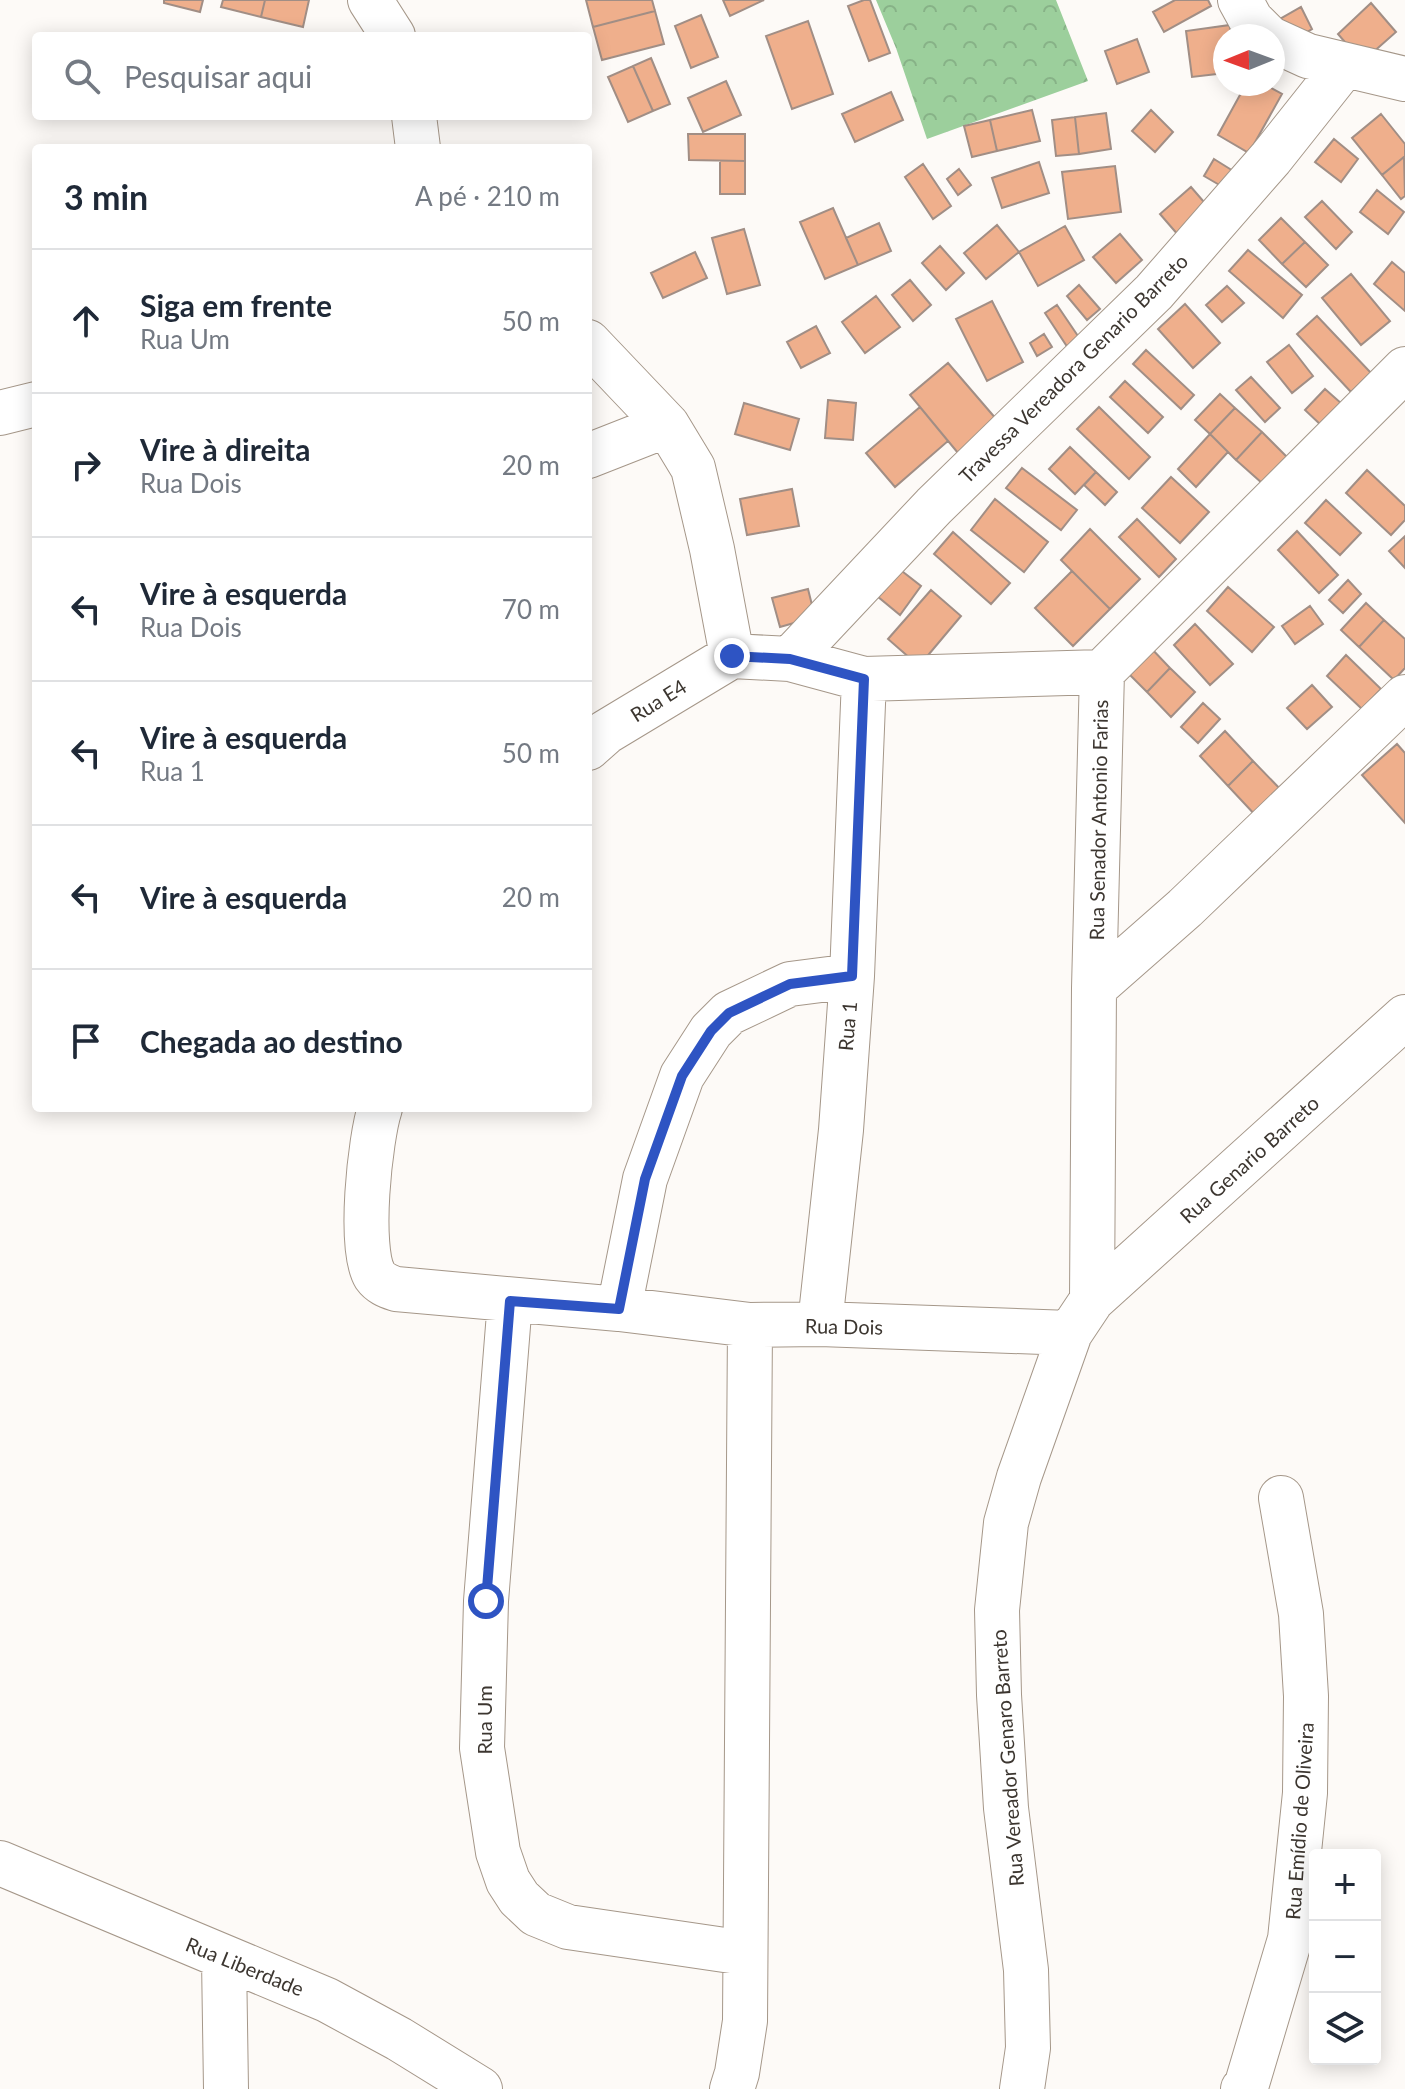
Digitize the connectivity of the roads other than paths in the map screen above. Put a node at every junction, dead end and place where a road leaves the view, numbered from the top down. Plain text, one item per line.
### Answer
1 (370, 0) edge
2 (1240, 0) edge
3 (1255, 24) edge
4 (390, 32) edge
5 (1285, 45) edge
6 (1344, 66) junction
7 (1405, 79) edge
8 (414, 120) edge
9 (418, 144) edge
10 (592, 346) edge
11 (1405, 369) edge
12 (32, 405) edge
13 (0, 413) edge
14 (667, 425) junction
15 (592, 454) edge
16 (732, 656) junction
17 (790, 659) junction
18 (1102, 672) junction
19 (864, 679) junction
20 (1405, 697) edge
21 (592, 744) edge
22 (852, 976) junction
23 (1094, 988) junction
24 (1405, 1017) edge
25 (379, 1112) edge
26 (510, 1301) junction
27 (619, 1309) junction
28 (1081, 1317) junction
29 (820, 1324) junction
30 (750, 1325) junction
31 (1281, 1498) dead end
32 (0, 1863) edge
33 (745, 1953) junction
34 (224, 1959) junction
35 (1246, 2088) edge
36 (226, 2089) edge
37 (480, 2089) edge
38 (732, 2089) edge
39 (1022, 2089) edge

1 - 4 street
2 - 3 street
5 - 6 street
6 - 7 street
6 - 17 street, Travessa Vereadora Genario Barreto
8 - 9 street
10 - 14 street
11 - 18 street, Rua Senador Antonio Farias
12 - 13 street
14 - 15 street
14 - 16 street
16 - 17 street
16 - 21 street, Rua E4
17 - 19 street
18 - 19 street
18 - 23 street, Rua Senador Antonio Farias
19 - 22 street, Rua 1
20 - 23 street
22 - 27 street
22 - 29 street, Rua 1
23 - 28 street, Rua Senador Antonio Farias
24 - 28 street, Rua Genario Barreto
25 - 26 street, Rua Dois
26 - 27 street, Rua Dois
26 - 33 street, Rua Um
27 - 30 street, Rua Dois
28 - 29 street, Rua Dois
28 - 39 street, Rua Vereador Genaro Barreto
29 - 30 street, Rua Dois
30 - 33 street
31 - 35 street, Rua Emídio de Oliveira
32 - 34 street, Rua Liberdade
33 - 38 street
34 - 36 street
34 - 37 street, Rua Liberdade

